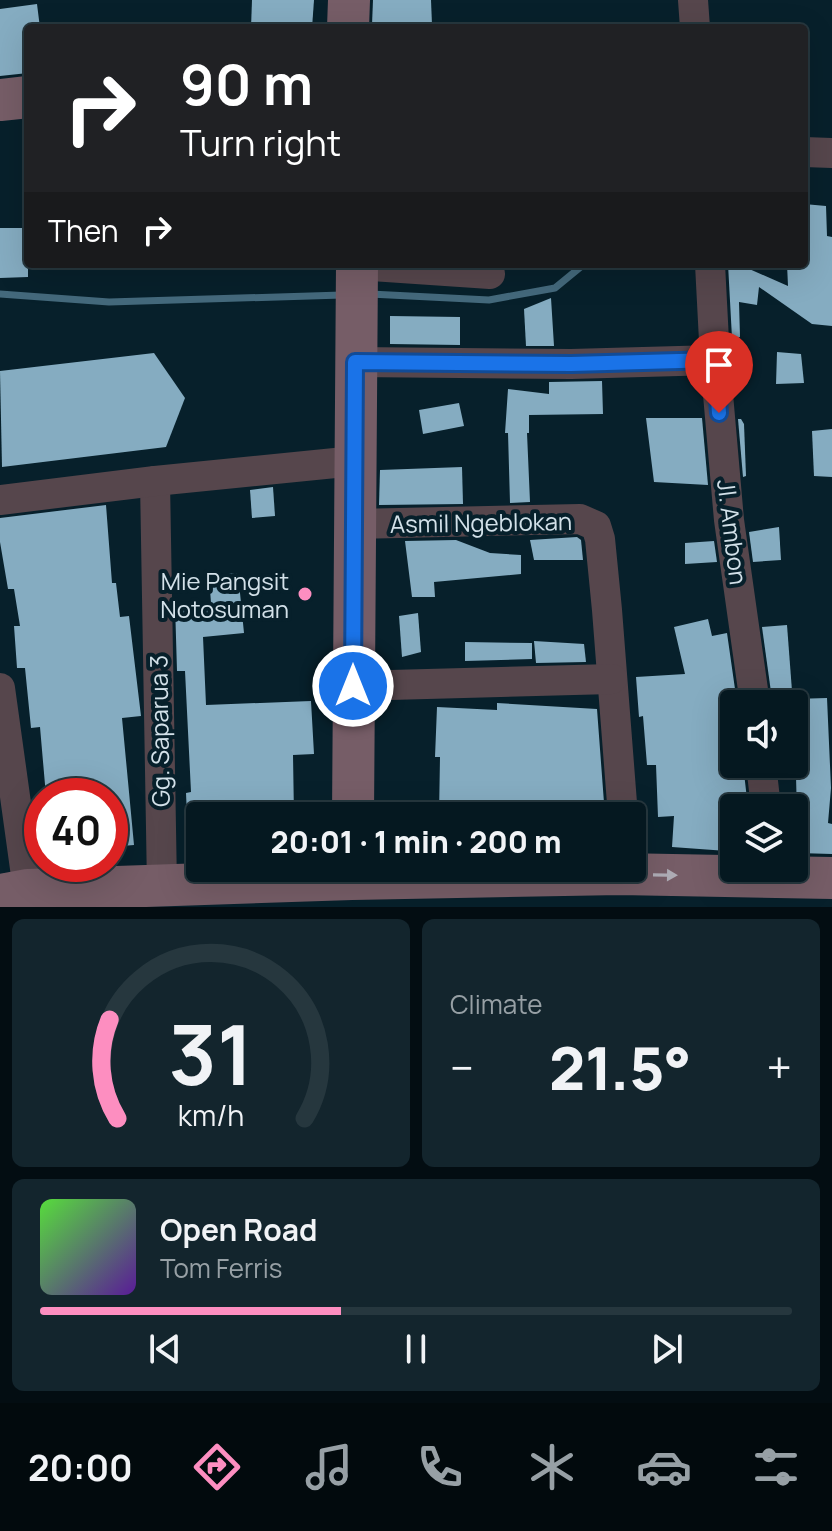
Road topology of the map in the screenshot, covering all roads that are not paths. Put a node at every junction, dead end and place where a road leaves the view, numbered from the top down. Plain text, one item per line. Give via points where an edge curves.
1 (349, 0) edge
2 (693, 0) edge
3 (348, 24) edge
4 (695, 24) edge
5 (24, 97) edge
6 (0, 100) edge
7 (808, 152) edge
8 (832, 153) edge
9 (710, 268) edge
10 (490, 274) dead end
11 (356, 301) edge
12 (715, 360) junction
13 (355, 461) junction
14 (155, 481) junction
15 (0, 500) edge
16 (354, 524) junction
17 (612, 679) junction
18 (353, 686) junction
19 (0, 688) edge
20 (753, 690) edge
21 (353, 802) edge
22 (622, 802) edge
23 (720, 873) edge
24 (646, 874) edge
25 (808, 876) edge
26 (832, 878) edge
27 (220, 882) edge
28 (162, 886) junction
29 (14, 892) edge

1 - 3 main road
2 - 4 street
5 - 6 main road
7 - 8 street
9 - 12 street, Jl. Ambon
10 - 11 street
11 - 12 street via 602,363
11 - 13 main road
12 - 20 street, Jl. Ambon via 729,520
13 - 14 street
13 - 16 main road
14 - 15 street
14 - 28 street, Gg. Saparua 3
16 - 17 street, Asmil Ngeblokan via 591,522 600,539
16 - 18 main road
17 - 18 street
17 - 22 street, Asmil Ngeblokan
18 - 21 main road
19 - 29 street
24 -> 23 main road
25 - 26 main road
27 - 28 main road
28 - 29 main road

